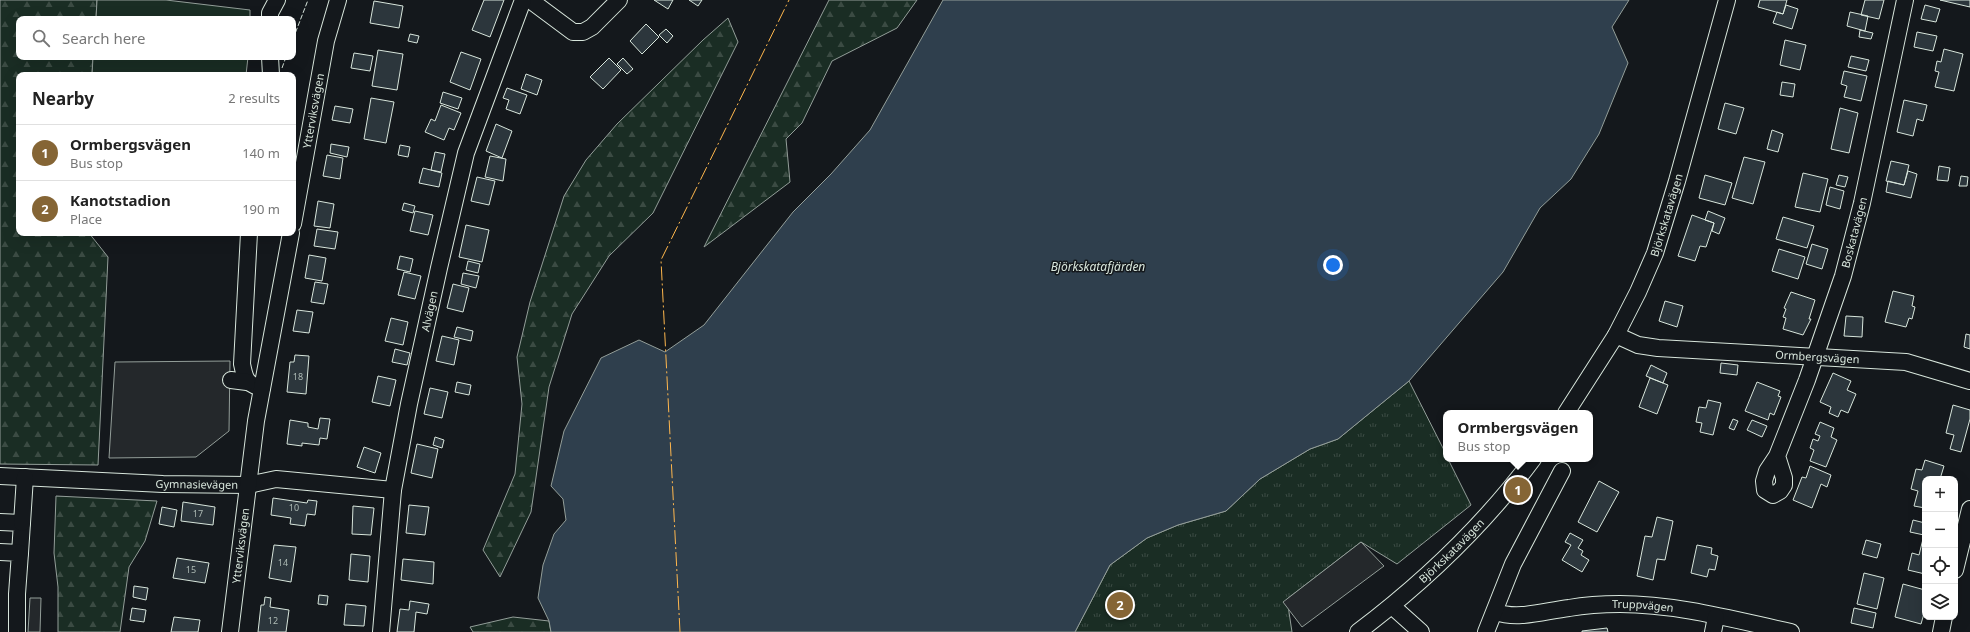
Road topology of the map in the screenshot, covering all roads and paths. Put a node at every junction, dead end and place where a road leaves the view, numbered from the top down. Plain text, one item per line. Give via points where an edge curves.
1 (277, 0) edge
2 (338, 0) edge
3 (524, 0) edge
4 (530, 0) edge
5 (619, 0) edge
6 (1727, 0) edge
7 (1905, 0) edge
8 (270, 16) edge
9 (296, 207) edge
10 (249, 236) edge
11 (290, 236) edge
12 (1616, 335) junction
13 (1814, 358) junction
14 (231, 380) dead end
15 (1970, 381) edge
16 (255, 385) junction
17 (1568, 410) edge
18 (1777, 456) dead end
19 (1530, 462) edge
20 (1562, 471) dead end
21 (0, 476) edge
22 (25, 477) junction
23 (248, 485) junction
24 (393, 490) junction
25 (1970, 509) edge
26 (0, 522) edge
27 (22, 523) junction
28 (0, 552) edge
29 (20, 553) junction
30 (1958, 558) edge
31 (1392, 606) junction
32 (1494, 612) junction
33 (1943, 620) edge
34 (1715, 624) edge
35 (17, 632) edge
36 (230, 632) edge
37 (381, 632) edge
38 (1358, 632) edge
39 (1421, 632) edge
40 (1486, 632) edge
41 (1791, 632) edge
42 (1941, 632) edge

1 - 8 street
2 - 9 street, Ytterviksvägen via 326,41
3 - 24 street, Alvägen via 466,153 409,404
4 - 5 street via 573,32 583,32 592,27
6 - 12 street, Björkskatavägen via 1655,253
7 - 13 street, Boskatavägen via 1858,217 1843,276
10 - 16 street, Ytterviksvägen via 242,364
11 - 16 street, Ytterviksvägen
12 - 13 street, Ormbergsvägen via 1638,345 1658,348
12 - 17 street, Björkskatavägen
13 - 15 street, Ormbergsvägen via 1906,362
13 - 18 street, Boskatavägen
14 - 16 street
16 - 23 street, Ytterviksvägen
19 - 31 street, Björkskatavägen via 1470,534
20 - 32 street via 1514,564
21 - 22 street, Gymnasievägen
22 - 23 street, Gymnasievägen via 163,484
22 - 27 street
23 - 24 street, Gymnasievägen via 276,479
23 - 36 street, Ytterviksvägen
24 - 37 street, Alvägen
25 - 30 street
26 - 27 street
27 - 29 street
28 - 29 street
29 - 35 street
31 - 38 street, Björkskatavägen
31 - 39 street
32 - 34 street, Truppvägen via 1517,616 1568,608 1622,604 1655,607
32 - 40 street
33 - 42 street
34 - 41 street, Truppvägen

